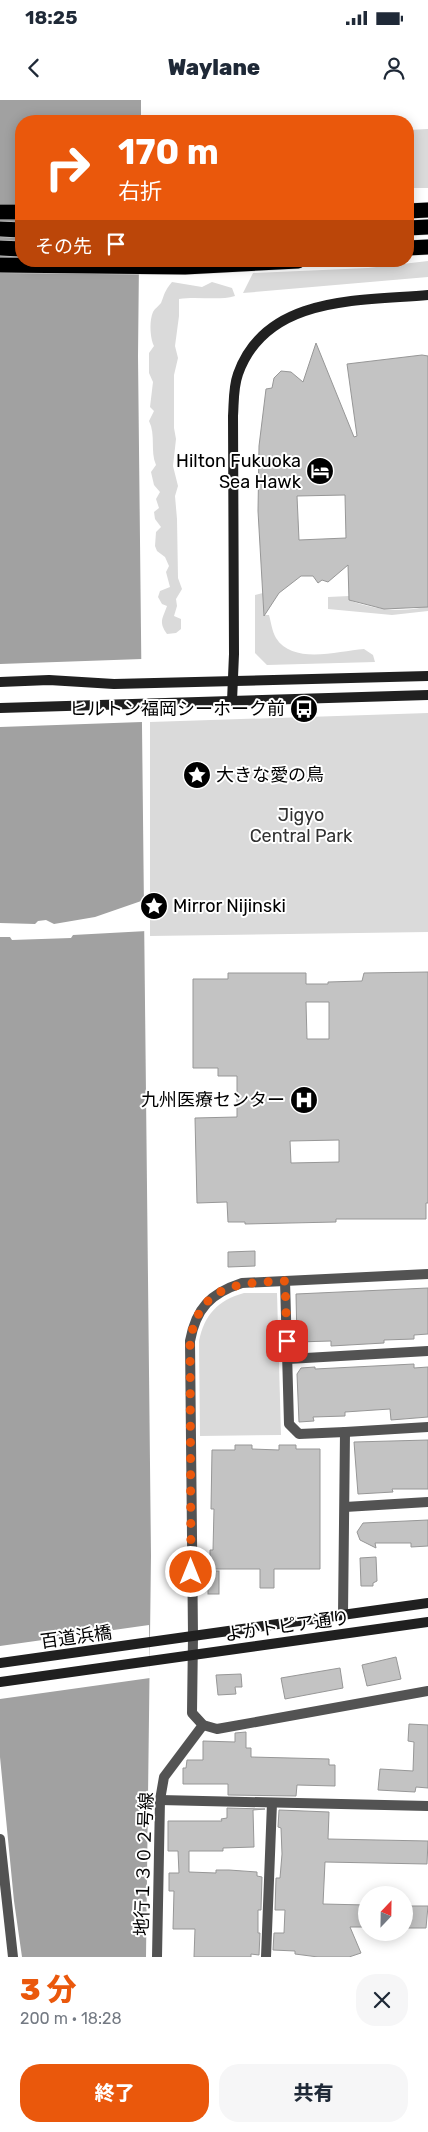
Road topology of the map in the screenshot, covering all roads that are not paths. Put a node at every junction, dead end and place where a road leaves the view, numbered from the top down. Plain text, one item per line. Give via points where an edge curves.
1 (428, 201) edge
2 (414, 202) edge
3 (428, 210) edge
4 (414, 211) edge
5 (0, 212) edge
6 (15, 212) edge
7 (428, 227) edge
8 (414, 228) edge
9 (0, 229) edge
10 (15, 230) edge
11 (428, 247) edge
12 (0, 248) edge
13 (414, 248) edge
14 (15, 249) edge
15 (414, 253) edge
16 (428, 253) edge
17 (0, 265) edge
18 (15, 265) edge
19 (428, 295) edge
20 (428, 676) edge
21 (0, 682) edge
22 (233, 682) junction
23 (428, 695) edge
24 (232, 701) junction
25 (0, 708) edge
26 (428, 1274) edge
27 (285, 1281) junction
28 (428, 1352) edge
29 (288, 1359) junction
30 (428, 1427) edge
31 (344, 1432) junction
32 (428, 1502) edge
33 (345, 1507) junction
34 (428, 1603) edge
35 (343, 1615) junction
36 (428, 1622) edge
37 (193, 1636) junction
38 (156, 1642) joint
39 (192, 1655) junction
40 (150, 1662) joint
41 (0, 1663) edge
42 (0, 1682) edge
43 (428, 1691) edge
44 (203, 1725) junction
45 (160, 1800) junction
46 (272, 1803) junction
47 (428, 1806) edge
48 (0, 1839) edge
49 (13, 1957) edge
50 (157, 1957) edge
51 (266, 1957) edge

1 - 2 highway
3 - 4 highway
5 - 6 highway
7 - 8 highway
9 - 10 highway
11 - 13 highway
12 - 14 highway
15 - 16 highway
17 - 18 highway
19 - 22 street via 308,309 275,326 259,340 238,374 233,416
20 - 22 street
21 - 22 street
22 - 24 street
23 - 24 street
24 - 25 street
26 - 27 street
27 - 29 street
27 - 37 street via 242,1283 219,1292 202,1308 192,1328
28 - 29 street
29 - 31 street via 289,1424 299,1434
30 - 31 street
31 - 33 street
32 - 33 street
33 - 35 street
34 - 35 street, よかトピア通り
35 - 37 street, よかトピア通り
36 - 39 street, よかトピア通り
37 - 38 street, よかトピア通り
37 - 39 street
38 - 41 street, 百道浜橋
39 - 40 street, よかトピア通り
39 - 44 street via 192,1713
40 - 42 street, 百道浜橋
43 - 44 street via 217,1729
44 - 45 street, 地行１３０２号線 via 164,1777
45 - 46 street
45 - 50 street, 地行１３０２号線
46 - 47 street
46 - 51 street
48 - 49 street

